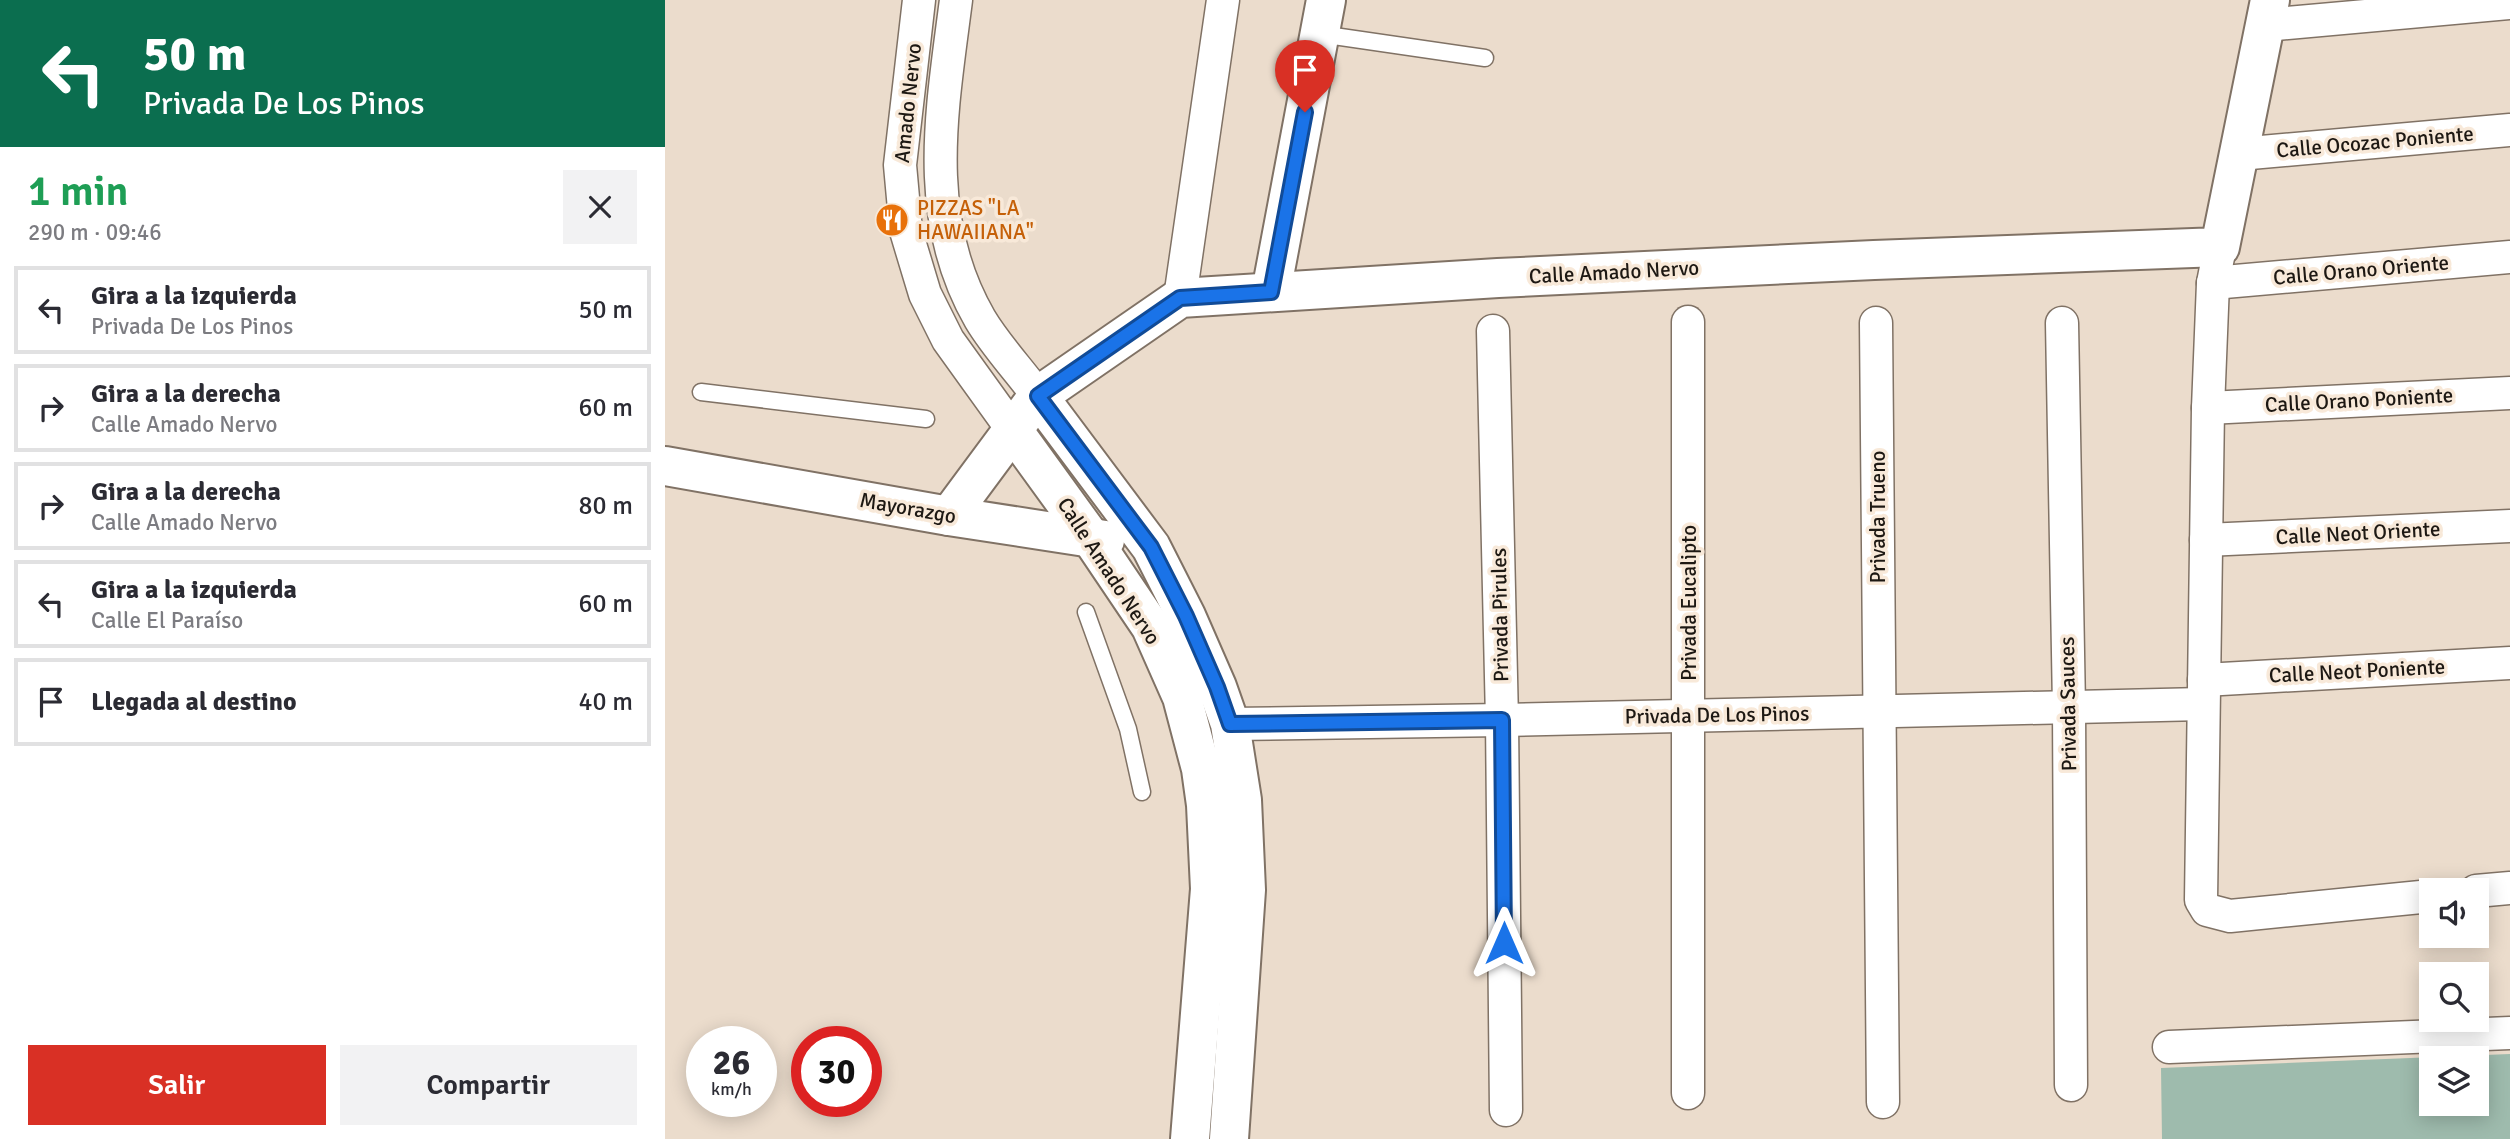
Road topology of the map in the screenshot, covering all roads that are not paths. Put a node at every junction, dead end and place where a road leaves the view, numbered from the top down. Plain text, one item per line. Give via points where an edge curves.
1 (919, 0) edge
2 (956, 0) edge
3 (1223, 0) edge
4 (2510, 3) edge
5 (2268, 12) edge
6 (1323, 17) edge
7 (1486, 58) dead end
8 (2510, 130) edge
9 (2239, 154) junction
10 (2510, 257) edge
11 (2216, 265) junction
12 (1271, 292) junction
13 (1180, 298) junction
14 (1688, 322) dead end
15 (1876, 323) dead end
16 (2062, 323) dead end
17 (1493, 331) dead end
18 (701, 392) dead end
19 (2510, 393) edge
20 (1038, 396) junction
21 (2208, 408) junction
22 (926, 419) dead end
23 (1012, 429) junction
24 (665, 466) edge
25 (949, 516) junction
26 (2510, 526) edge
27 (1091, 538) junction
28 (2206, 540) junction
29 (1151, 547) junction
30 (1086, 612) dead end
31 (2510, 663) edge
32 (2204, 692) junction
33 (2069, 707) junction
34 (1879, 712) junction
35 (1689, 716) junction
36 (1502, 720) junction
37 (1230, 724) junction
38 (1142, 792) dead end
39 (2510, 888) edge
40 (2489, 890) edge
41 (2419, 897) edge
42 (2510, 1033) edge
43 (1197, 1047) junction
44 (2169, 1047) dead end
45 (1237, 1050) junction
46 (2071, 1085) dead end
47 (1688, 1093) dead end
48 (1883, 1102) dead end
49 (1506, 1110) dead end
50 (1190, 1139) edge
51 (1229, 1139) edge

1 - 23 street, Amado Nervo via 900,165 907,231 925,294 949,340
2 - 20 street, Amado Nervo via 939,163 944,225 961,281 981,320
3 - 13 street
4 - 5 street
5 - 9 main road
6 - 7 lane
6 - 12 main road
8 - 9 street, Calle Ocozac Poniente
9 - 11 main road
10 - 11 street, Calle Orano Oriente
11 - 12 main road, Calle Amado Nervo via 1819,262
11 - 21 street
12 - 13 main road, Calle Amado Nervo
13 - 20 main road
14 - 35 street, Privada Eucalipto
15 - 34 street, Privada Trueno
16 - 33 street, Privada Sauces
17 - 36 street, Privada Pirules
18 - 22 lane
19 - 21 street, Calle Orano Poniente
20 - 23 main road
20 - 29 main road, Calle Amado Nervo
21 - 28 street
23 - 25 main road
23 - 27 main road, Calle Amado Nervo
24 - 25 main road, Mayorazgo
25 - 27 main road, Mayorazgo
26 - 28 street, Calle Neot Oriente
27 - 29 main road, Mayorazgo
27 - 43 main road, Calle Amado Nervo via 1151,626 1182,697 1201,769 1210,889
28 - 32 street
29 - 37 main road, Calle Amado Nervo via 1186,616
30 - 38 lane via 1128,729
31 - 32 street, Calle Neot Poniente
32 - 33 street, Privada De Los Pinos
32 - 41 street via 2201,900 2207,910 2230,916
33 - 34 street, Privada De Los Pinos
33 - 46 street, Privada Sauces
34 - 35 street, Privada De Los Pinos
34 - 48 street
35 - 36 street, Privada De Los Pinos
35 - 47 street, Privada Eucalipto
36 - 37 street, Privada De Los Pinos
36 - 49 street, Privada Pirules
37 - 45 main road, Calle Amado Nervo via 1243,800 1246,890
39 - 40 street
42 - 44 street
43 - 45 street
43 - 50 main road, Calle Amado Nervo
45 - 51 main road, Calle Amado Nervo

